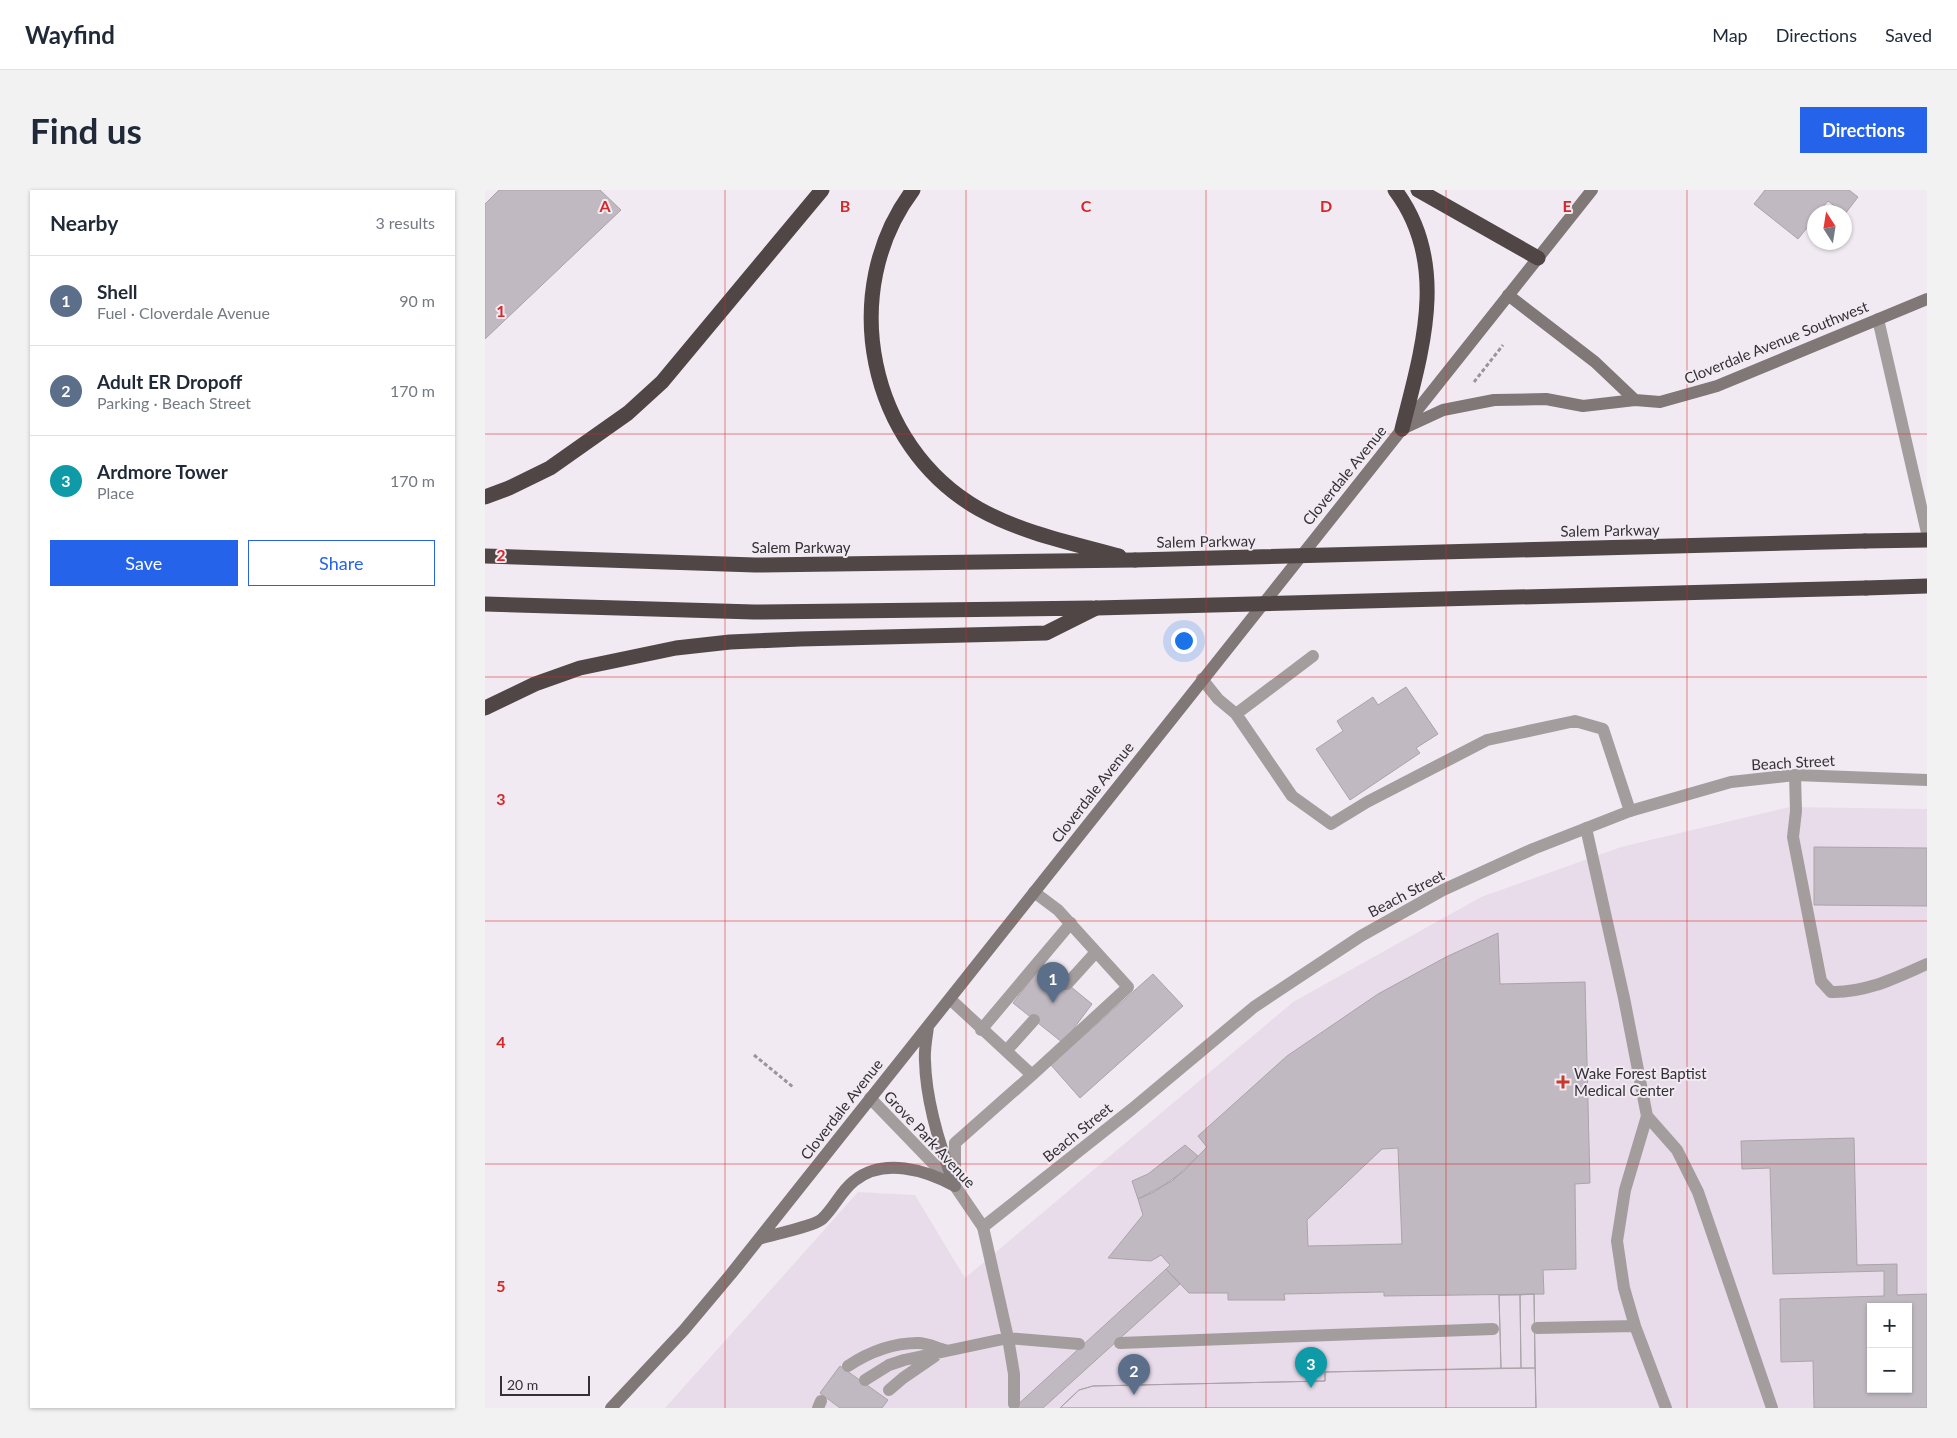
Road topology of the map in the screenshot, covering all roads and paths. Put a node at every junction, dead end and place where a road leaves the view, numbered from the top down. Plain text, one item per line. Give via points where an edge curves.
1 (822, 190) edge
2 (913, 190) edge
3 (1395, 190) edge
4 (1418, 190) edge
5 (1593, 190) edge
6 (1537, 258) junction
7 (1508, 295) junction
8 (1927, 299) edge
9 (1878, 319) junction
10 (1503, 345) dead end
11 (1469, 388) dead end
12 (1635, 400) junction
13 (1402, 429) junction
14 (485, 497) edge
15 (1927, 534) edge
16 (1927, 540) edge
17 (485, 556) edge
18 (1135, 560) junction
19 (1927, 586) edge
20 (485, 604) edge
21 (1096, 608) junction
22 (1313, 656) dead end
23 (1202, 678) junction
24 (485, 708) edge
25 (1236, 714) junction
26 (1795, 776) junction
27 (1927, 780) edge
28 (1630, 811) junction
29 (1586, 828) junction
30 (1034, 892) junction
31 (1071, 923) junction
32 (1096, 952) junction
33 (1927, 964) edge
34 (1067, 984) dead end
35 (950, 999) junction
36 (1035, 1020) dead end
37 (928, 1026) junction
38 (981, 1030) junction
39 (1006, 1051) junction
40 (754, 1055) dead end
41 (1033, 1075) junction
42 (793, 1087) dead end
43 (870, 1098) junction
44 (1647, 1116) junction
45 (955, 1186) junction
46 (983, 1227) junction
47 (759, 1239) junction
48 (1635, 1326) junction
49 (1537, 1328) dead end
50 (1493, 1329) dead end
51 (1008, 1338) junction
52 (1120, 1343) dead end
53 (1079, 1344) dead end
54 (945, 1350) junction
55 (848, 1366) dead end
56 (865, 1380) dead end
57 (889, 1390) dead end
58 (1014, 1404) dead end
59 (611, 1408) edge
60 (1666, 1408) edge
61 (1772, 1408) edge

1 - 14 highway via 662,382 628,414 550,468
2 - 18 highway via 888,230 871,294 873,358 894,419 934,473 979,508 1031,531
3 - 13 highway via 1413,223 1423,253 1427,283 1424,341
4 - 6 highway
5 - 6 main road, Cloverdale Avenue
6 - 7 main road, Cloverdale Avenue
7 - 12 main road via 1595,362
7 - 13 main road, Cloverdale Avenue
8 - 9 main road, Cloverdale Avenue Southwest
9 - 12 main road, Cloverdale Avenue Southwest via 1695,394 1660,402
9 - 15 street
10 - 11 path
12 - 13 main road, Cloverdale Avenue Southwest via 1583,406 1546,399 1494,400 1443,410
13 - 23 main road, Cloverdale Avenue
16 - 18 highway, Salem Parkway, bridge
17 - 18 highway, Salem Parkway via 755,565
19 - 21 highway, bridge
20 - 21 highway via 754,612
21 - 24 highway via 1046,633 730,642 675,648 580,668 535,684
22 - 25 street
23 - 25 street via 1218,699
23 - 30 main road, Cloverdale Avenue
25 - 28 street via 1292,796 1331,824 1487,740 1575,721 1603,729
26 - 27 street, Beach Street
26 - 28 street, Beach Street via 1731,782
26 - 33 street via 1793,837 1821,981 1831,992 1851,993 1877,986
28 - 29 street, Beach Street
29 - 44 street
29 - 46 street, Beach Street via 1443,890 1361,936 1255,1007
30 - 31 street
30 - 35 main road, Cloverdale Avenue
31 - 32 street
31 - 38 street
32 - 34 street
32 - 41 street via 1128,986
35 - 37 main road, Cloverdale Avenue
35 - 38 street
36 - 39 street
37 - 43 main road, Cloverdale Avenue
37 - 45 main road via 925,1060 930,1097 943,1154
38 - 39 street
39 - 41 street
40 - 42 path
41 - 45 street via 955,1143
43 - 45 street, Grove Park Avenue
43 - 47 main road, Cloverdale Avenue
44 - 48 street via 1625,1190 1617,1241 1624,1288
44 - 61 street via 1677,1150 1698,1192
45 - 46 street, Grove Park Avenue
45 - 47 main road via 933,1174 896,1168 870,1171 853,1181 821,1221
46 - 51 street
47 - 59 main road, Cloverdale Avenue via 684,1330
48 - 49 street
48 - 60 street
50 - 52 street
51 - 53 street
51 - 54 street
51 - 58 street via 1014,1374
54 - 55 street via 920,1342 888,1347 864,1355
54 - 56 street via 889,1365
54 - 57 street

